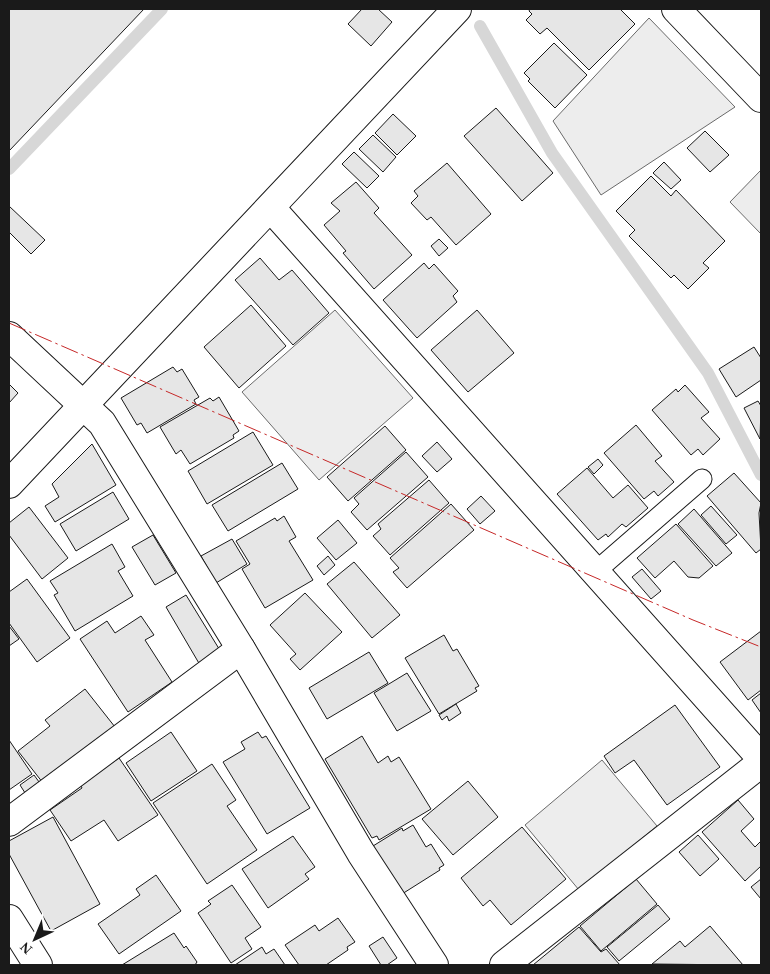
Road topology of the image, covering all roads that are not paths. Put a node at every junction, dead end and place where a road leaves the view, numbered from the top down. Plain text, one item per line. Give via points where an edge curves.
1 (457, 9) edge
2 (676, 9) edge
3 (761, 98) edge
4 (271, 208) junction
5 (9, 336) edge
6 (84, 406) junction
7 (702, 479) dead end
8 (9, 484) edge
9 (596, 572) junction
10 (240, 649) junction
11 (761, 758) edge
12 (761, 763) edge
13 (9, 822) edge
14 (9, 919) edge
15 (38, 965) edge
16 (434, 965) edge
17 (504, 965) edge

1 - 4 street
2 - 3 street
4 - 6 street
4 - 9 street
5 - 6 street
6 - 8 street
6 - 10 street via 102,423
7 - 9 lane
9 - 11 street
10 - 13 street
10 - 16 street via 361,853
12 - 17 street
14 - 15 street

